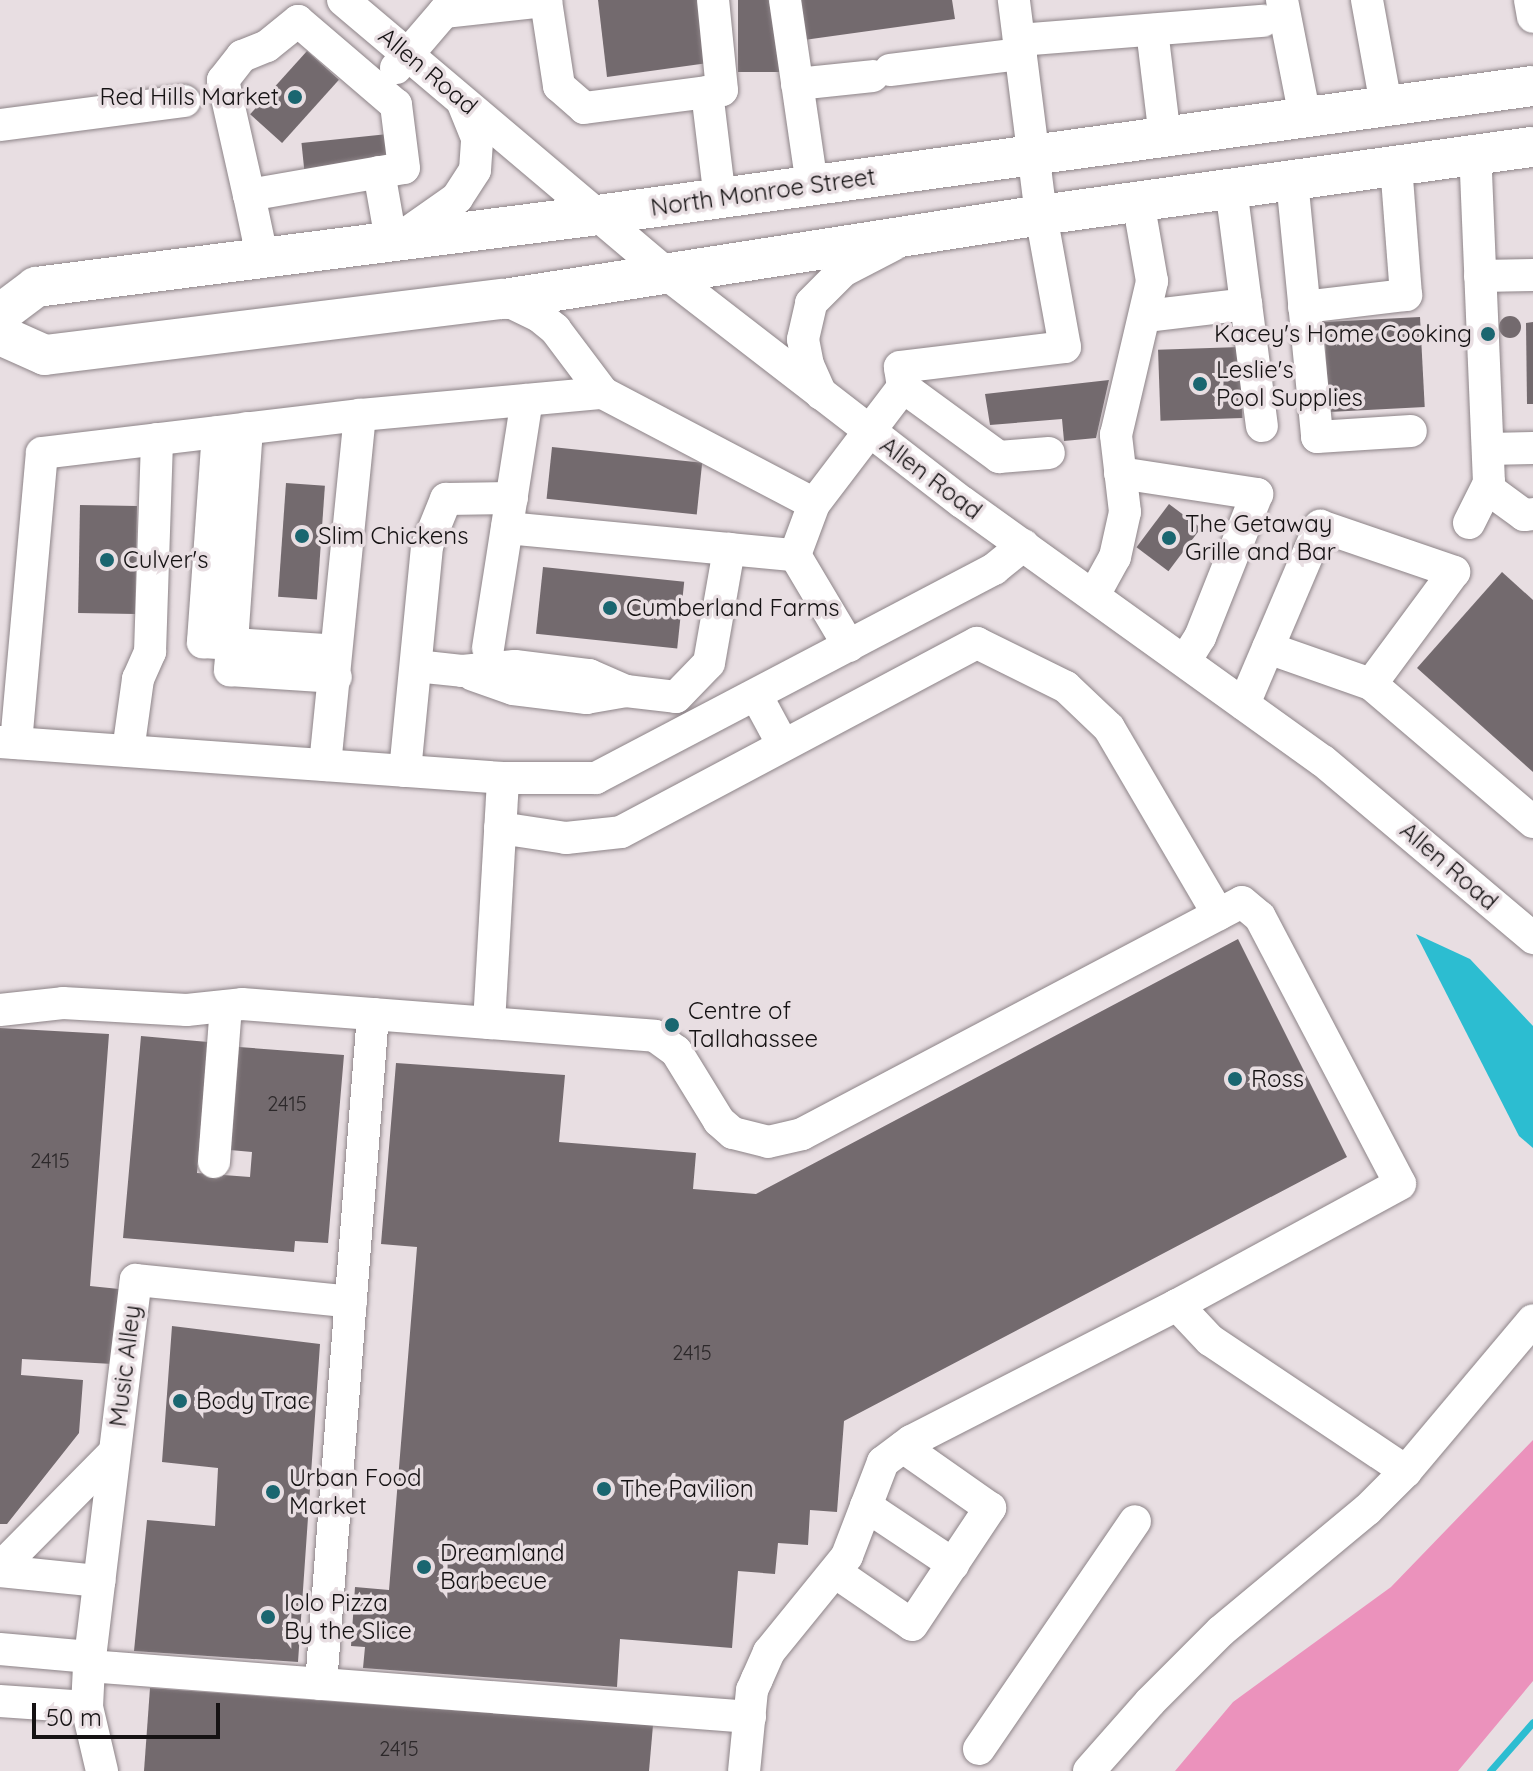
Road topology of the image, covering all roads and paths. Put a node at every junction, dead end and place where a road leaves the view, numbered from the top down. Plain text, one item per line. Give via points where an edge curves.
1 (343, 0) edge
2 (713, 0) edge
3 (785, 0) edge
4 (1014, 0) edge
5 (1367, 0) edge
6 (1530, 0) edge
7 (1283, 6) edge
8 (1533, 17) edge
9 (1152, 30) junction
10 (1020, 47) junction
11 (408, 54) junction
12 (797, 84) junction
13 (1533, 86) edge
14 (377, 89) junction
15 (707, 92) junction
16 (459, 97) junction
17 (184, 101) dead end
18 (1386, 105) junction
19 (1305, 117) junction
20 (0, 125) edge
21 (1165, 137) junction
22 (1533, 147) edge
23 (1475, 155) junction
24 (1035, 156) junction
25 (1396, 166) junction
26 (379, 172) junction
27 (1292, 180) junction
28 (812, 186) junction
29 (1231, 188) junction
30 (249, 195) junction
31 (720, 199) junction
32 (1138, 201) junction
33 (598, 215) junction
34 (1041, 215) junction
35 (909, 238) junction
36 (394, 240) junction
37 (262, 256) junction
38 (668, 275) junction
39 (1533, 275) edge
40 (1480, 276) junction
41 (504, 299) junction
42 (1246, 304) junction
43 (1304, 307) junction
44 (0, 314) edge
45 (1146, 316) junction
46 (0, 335) edge
47 (903, 387) junction
48 (603, 393) junction
49 (822, 397) junction
50 (527, 400) junction
51 (360, 415) junction
52 (1262, 426) dead end
53 (233, 430) junction
54 (1411, 431) dead end
55 (870, 432) junction
56 (157, 439) junction
57 (1533, 448) edge
58 (1488, 449) junction
59 (1049, 453) dead end
60 (1120, 473) junction
61 (1487, 488) junction
62 (814, 504) junction
63 (509, 513) junction
64 (1533, 514) edge
65 (1469, 523) dead end
66 (1024, 545) junction
67 (729, 549) junction
68 (795, 555) junction
69 (1094, 595) junction
70 (849, 646) junction
71 (488, 648) dead end
72 (1268, 648) junction
73 (1185, 661) junction
74 (332, 664) junction
75 (416, 666) junction
76 (1371, 684) junction
77 (756, 695) junction
78 (1244, 704) junction
79 (8, 742) edge
80 (783, 745) junction
81 (128, 751) junction
82 (325, 765) junction
83 (405, 771) junction
84 (503, 778) junction
85 (1533, 822) edge
86 (500, 828) junction
87 (1218, 914) junction
88 (1533, 937) edge
89 (226, 1006) junction
90 (0, 1010) edge
91 (373, 1014) junction
92 (489, 1023) junction
93 (214, 1162) dead end
94 (351, 1302) junction
95 (1177, 1305) junction
96 (1533, 1320) edge
97 (903, 1447) junction
98 (114, 1453) junction
99 (1406, 1471) junction
100 (866, 1506) junction
101 (1135, 1521) dead end
102 (953, 1564) junction
103 (0, 1570) edge
104 (835, 1572) junction
105 (99, 1581) junction
106 (0, 1649) edge
107 (89, 1662) junction
108 (321, 1684) junction
109 (0, 1701) edge
110 (87, 1707) junction
111 (750, 1717) junction
112 (979, 1749) dead end
113 (102, 1771) edge
114 (744, 1771) edge
115 (1089, 1771) edge

1 - 11 street, Allen Road
2 - 15 street via 722,90
3 - 12 street
4 - 10 street
5 - 18 street
6 - 8 street
7 - 9 street
7 - 19 street
9 - 10 street
9 - 21 street
10 - 12 street
10 - 24 street
11 - 14 street
11 - 15 street via 444,12 546,1 559,86 584,108
11 - 16 street, Allen Road
12 - 28 street
13 - 18 main road, North Monroe Street
14 - 26 street via 396,105 404,168
14 - 30 street via 298,21 267,46 242,56 223,80
15 - 31 street
16 - 33 street, Allen Road
16 - 36 street via 477,138 475,170 449,205
17 - 20 street
18 - 19 main road, North Monroe Street
18 - 25 main road
19 - 21 main road, North Monroe Street
21 - 24 main road, North Monroe Street
22 - 23 main road
23 - 25 main road
23 - 40 street
24 - 28 main road, North Monroe Street
24 - 34 street
25 - 27 main road
25 - 43 street via 1406,295
26 - 30 street
26 - 36 street
27 - 29 main road
27 - 43 street
28 - 31 main road, North Monroe Street
29 - 32 main road
29 - 42 street
30 - 37 street
31 - 33 main road, North Monroe Street
32 - 34 main road
32 - 45 street via 1152,281
33 - 36 main road, North Monroe Street
33 - 38 street, Allen Road
34 - 35 main road
34 - 47 street via 1065,347 900,367
35 - 38 main road
35 - 49 street via 843,271 811,303 803,339
36 - 37 main road, North Monroe Street
37 - 44 main road, North Monroe Street via 36,287
38 - 41 main road
38 - 49 street, Allen Road
39 - 40 street
40 - 58 street
41 - 46 main road via 45,355
41 - 48 street via 555,329
42 - 45 street
42 - 52 street
43 - 54 street via 1317,437
45 - 60 street via 1116,435
47 - 55 street
47 - 59 street via 999,457
48 - 50 street
48 - 62 street
49 - 55 street, Allen Road
50 - 51 street
50 - 63 street
51 - 53 street
51 - 74 street
53 - 56 street
53 - 74 street via 230,670
55 - 62 street
55 - 66 street, Allen Road
56 - 79 street via 42,453
56 - 81 street via 150,652 138,679
57 - 58 street
58 - 61 street
60 - 69 street via 1125,512 1115,557
60 - 73 street via 1257,494 1200,637
61 - 64 street via 1524,515
61 - 65 street
62 - 68 street
63 - 67 street
63 - 71 street
63 - 75 street via 446,499 427,546
66 - 69 street, Allen Road
66 - 70 street via 994,569
67 - 68 street
67 - 75 street via 709,663 676,697 626,691 589,675 515,666 462,671
68 - 70 street
69 - 73 street, Allen Road
70 - 77 street
72 - 76 street
72 - 76 street via 1320,526 1454,572
72 - 78 street
73 - 78 street, Allen Road
74 - 82 street
75 - 83 street
76 - 85 street
77 - 80 street
77 - 84 street via 596,778
78 - 88 street, Allen Road via 1360,790
79 - 81 street
80 - 86 street via 621,832 566,838
80 - 87 street via 977,643 1066,687 1109,728
81 - 82 street
82 - 83 street
83 - 84 street
84 - 86 street
86 - 92 street
87 - 92 street via 783,1140 733,1133 719,1121 676,1051 655,1036
87 - 95 street via 1242,902 1260,917 1400,1184
89 - 90 street via 184,1010 63,1003
89 - 91 street
89 - 93 street
91 - 92 street
91 - 94 street
94 - 98 street, Music Alley via 136,1280
94 - 108 street
95 - 97 street
95 - 99 street via 1210,1340
96 - 99 street
97 - 100 street via 883,1462
97 - 102 street via 990,1508
98 - 103 street
98 - 105 street, Music Alley
99 - 115 street via 1221,1631
100 - 102 street
100 - 104 street via 847,1556
101 - 112 street
102 - 104 street via 912,1625
103 - 105 street
104 - 111 street via 769,1652 752,1690
105 - 107 street, Music Alley
106 - 107 street
107 - 108 street
107 - 110 street, Music Alley
108 - 111 street
109 - 110 street
110 - 113 street, Music Alley
111 - 114 street

